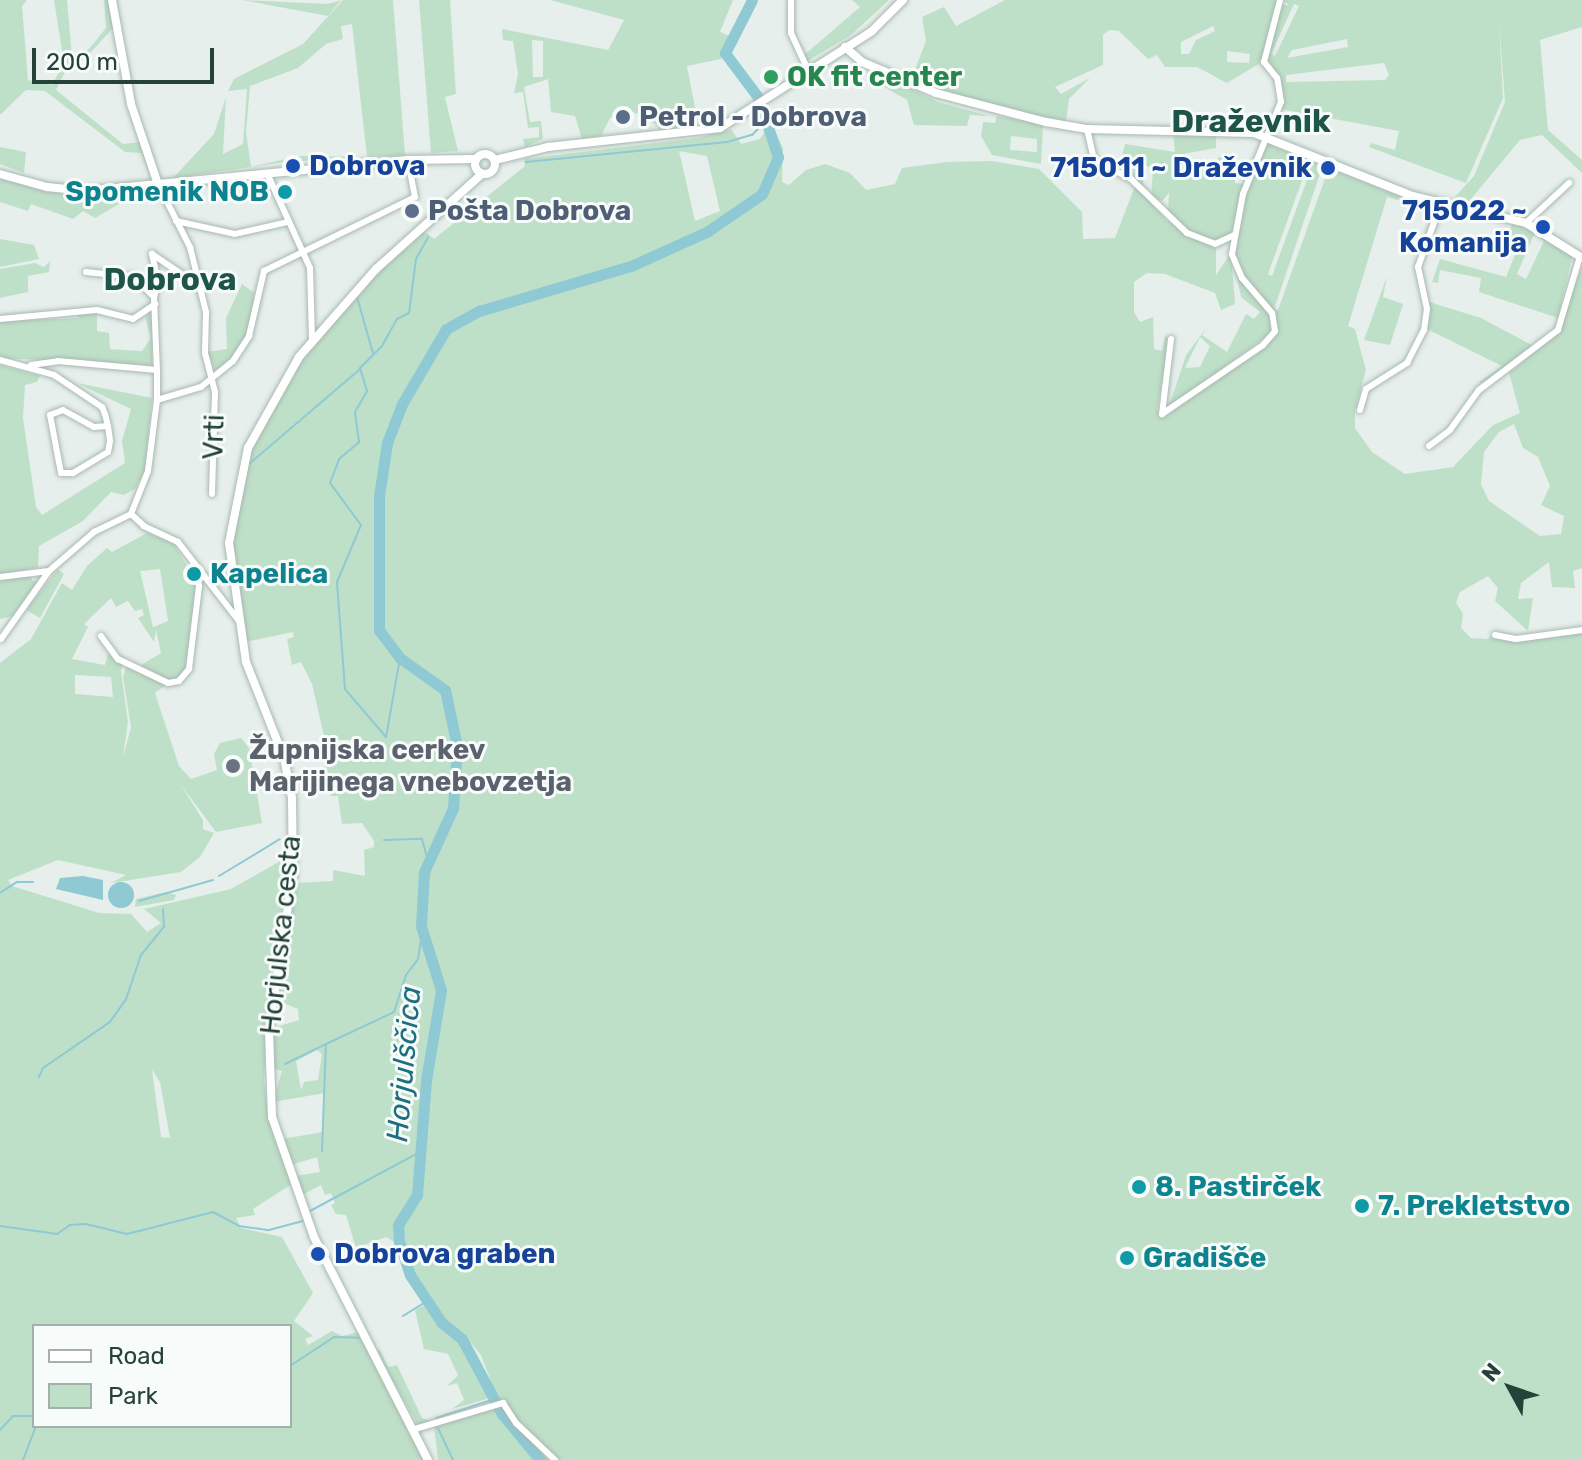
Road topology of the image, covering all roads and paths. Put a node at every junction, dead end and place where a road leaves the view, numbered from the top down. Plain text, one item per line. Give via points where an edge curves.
1 (112, 0) edge
2 (791, 0) edge
3 (903, 0) edge
4 (1280, 0) edge
5 (845, 47) junction
6 (808, 70) junction
7 (1087, 129) junction
8 (1262, 136) junction
9 (475, 159) junction
10 (408, 160) junction
11 (495, 160) junction
12 (267, 173) junction
13 (0, 174) edge
14 (482, 174) junction
15 (1569, 183) dead end
16 (158, 184) junction
17 (1441, 203) junction
18 (176, 221) junction
19 (288, 222) junction
20 (1526, 223) junction
21 (1235, 233) junction
22 (303, 249) junction
23 (1581, 257) edge
24 (86, 272) dead end
25 (195, 277) junction
26 (154, 300) junction
27 (0, 319) edge
28 (1171, 339) dead end
29 (312, 340) junction
30 (0, 360) edge
31 (31, 365) junction
32 (157, 370) junction
33 (212, 380) junction
34 (157, 400) junction
35 (1360, 410) dead end
36 (108, 426) junction
37 (1429, 446) dead end
38 (212, 494) dead end
39 (131, 514) junction
40 (194, 567) junction
41 (49, 571) junction
42 (0, 577) edge
43 (239, 621) junction
44 (1582, 630) edge
45 (1495, 635) dead end
46 (101, 636) dead end
47 (1, 639) edge
48 (415, 1429) junction
49 (428, 1460) edge
50 (555, 1460) edge

1 - 16 street via 131,104
2 - 6 street via 791,33
3 - 5 street via 882,23
4 - 8 street via 1264,62 1277,78 1281,102
5 - 6 street
5 - 7 street via 862,62 953,99
6 - 11 street via 754,109 703,132 548,147
7 - 8 street via 1229,128
7 - 21 street via 1094,160 1131,179 1187,233 1215,244
8 - 17 street
8 - 21 street
9 - 10 street
9 - 11 street via 484,153
9 - 14 street
10 - 12 street
10 - 22 street via 415,197
11 - 14 street, Horjulska cesta via 492,171
12 - 16 street
12 - 19 street
13 - 16 street via 69,190
14 - 29 street, Horjulska cesta via 376,269
15 - 20 street
16 - 18 street
17 - 20 street
17 - 35 street via 1418,267 1427,309 1424,330 1407,363 1366,389
18 - 19 street via 235,234
18 - 25 street via 190,247
19 - 22 street
20 - 23 street
21 - 28 street via 1235,266 1272,313 1275,331 1263,345 1162,414
22 - 29 street via 312,282
22 - 33 street via 264,271 249,336
23 - 37 street via 1558,330 1479,390 1450,430
24 - 26 street via 134,277
25 - 26 street via 183,275 155,252
25 - 33 street via 206,312 205,353
26 - 27 street via 133,319 97,310
26 - 32 street
29 - 43 street, Horjulska cesta via 266,411 241,469 229,543
30 - 31 street
31 - 32 street via 58,361
31 - 36 street via 94,400
32 - 34 street
33 - 34 street
33 - 38 street, Vrti
34 - 39 street via 148,471
36 - 36 street via 94,427 54,410 49,421 61,473 73,473 108,452
39 - 40 street via 178,542
39 - 41 street via 94,532
40 - 43 street via 221,592
40 - 46 street via 199,586 189,669 179,681 168,683 118,659
41 - 42 street
41 - 47 street
43 - 48 street, Horjulska cesta via 249,672 284,758 292,798 293,874 269,1029 272,1117 314,1237
44 - 45 street via 1516,639
48 - 49 street, Horjulska cesta
48 - 50 street via 503,1403

